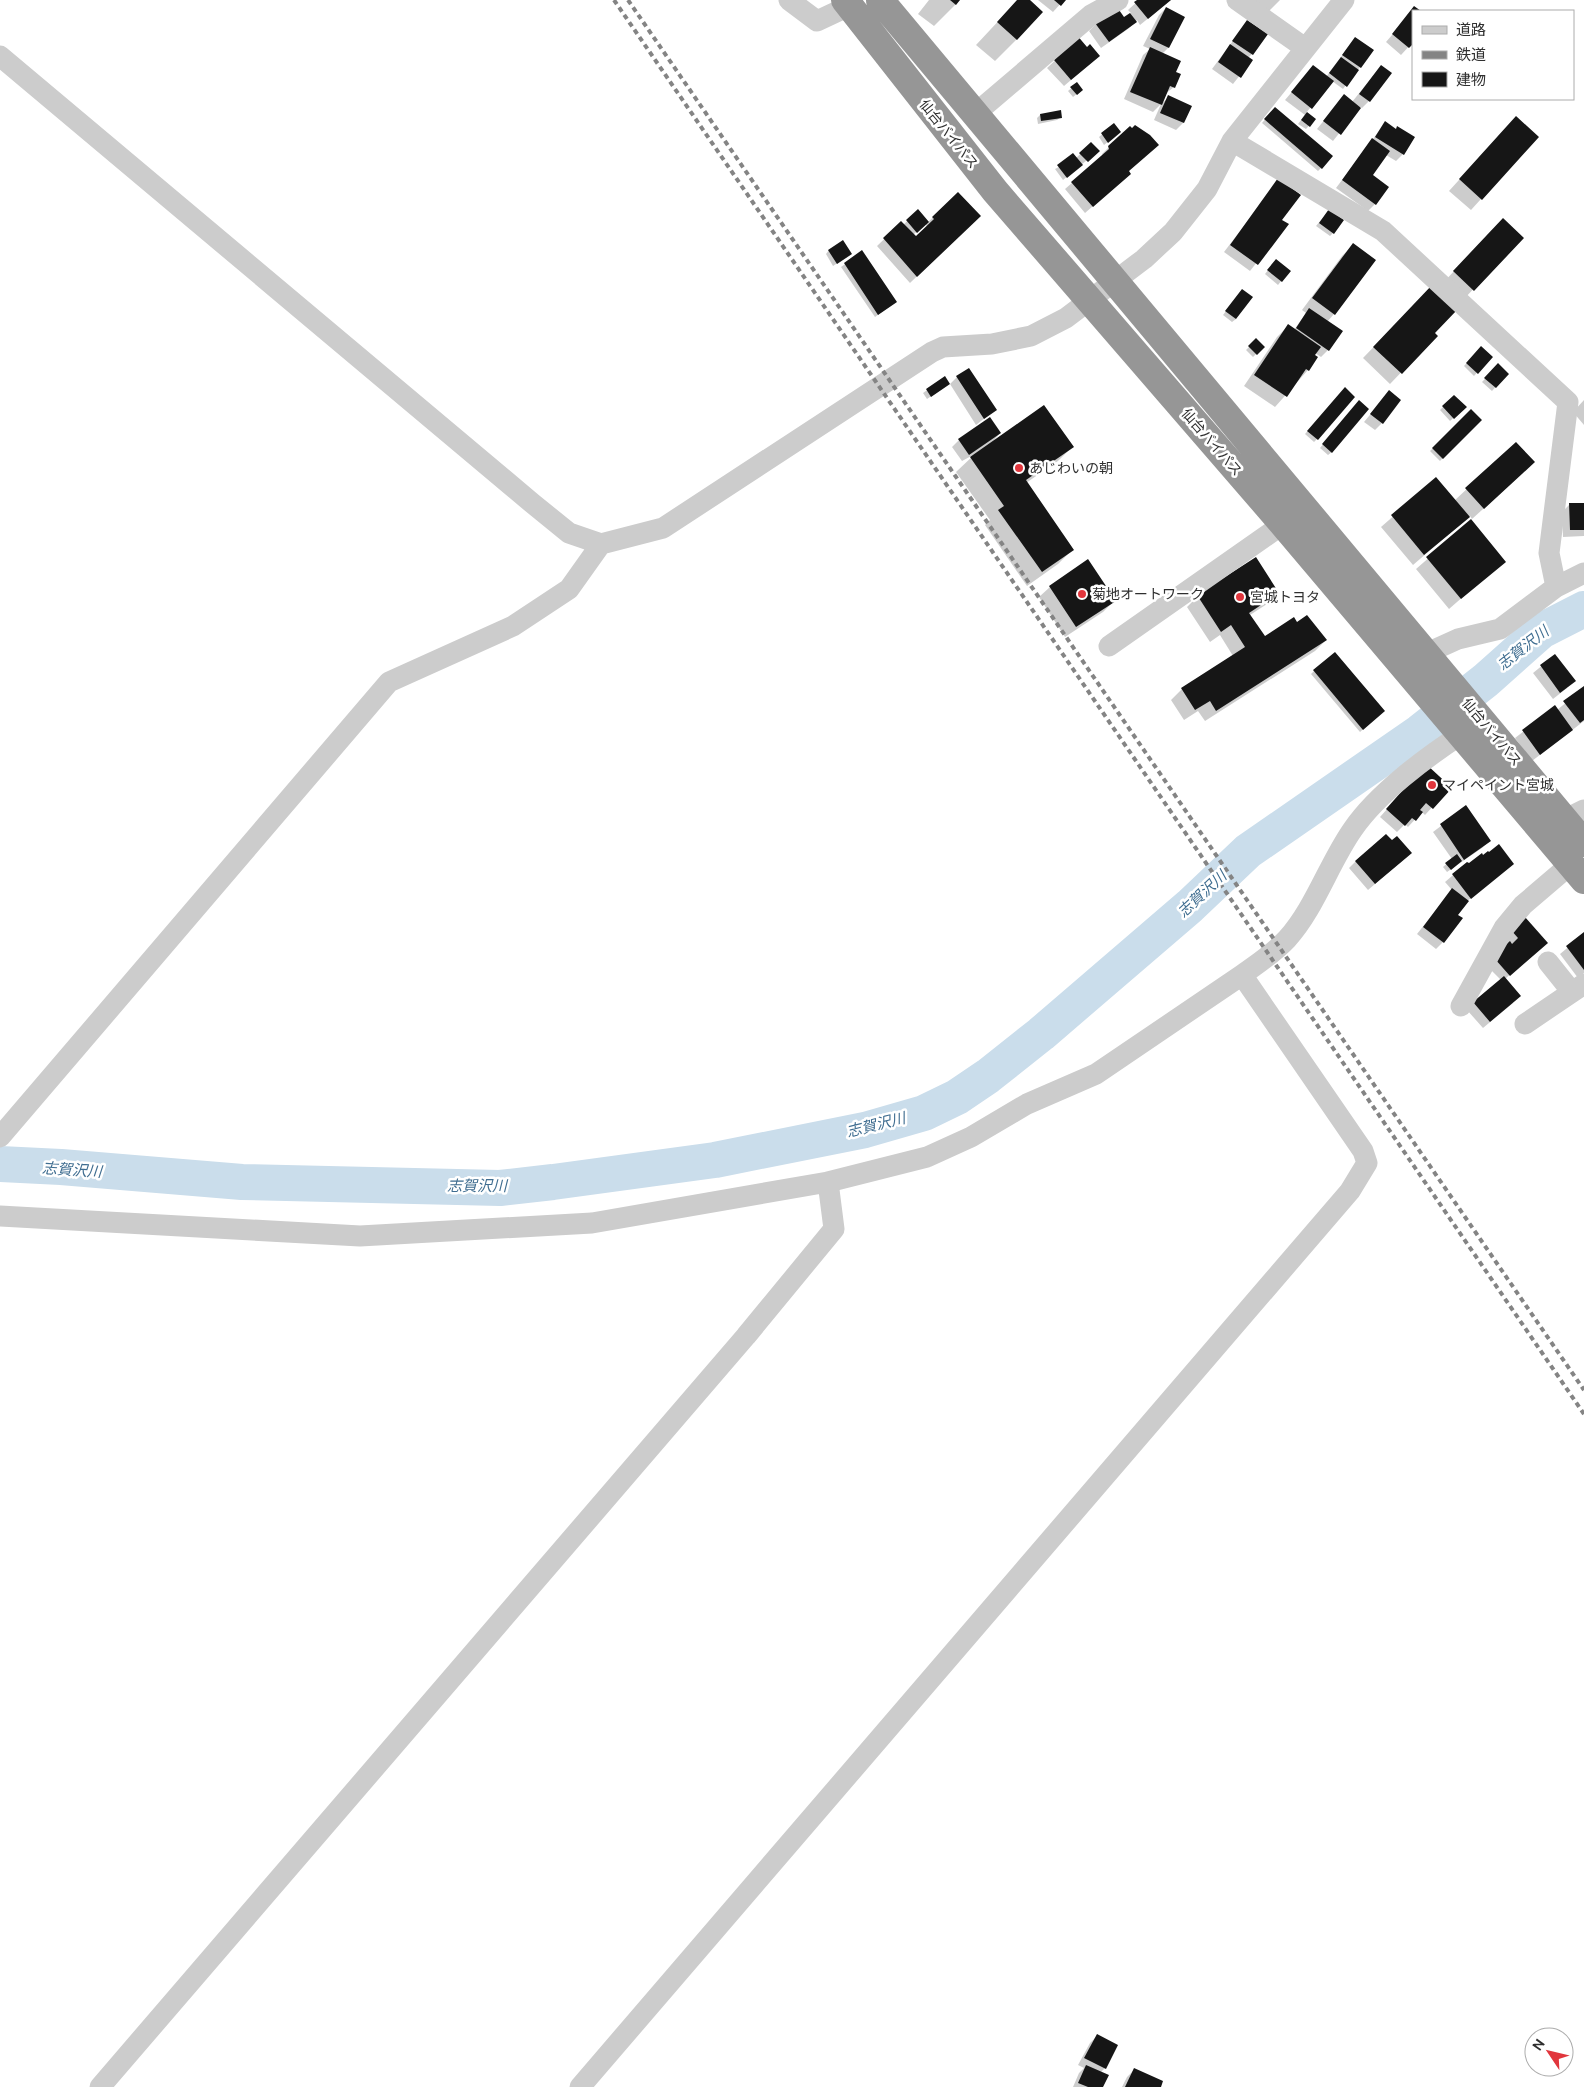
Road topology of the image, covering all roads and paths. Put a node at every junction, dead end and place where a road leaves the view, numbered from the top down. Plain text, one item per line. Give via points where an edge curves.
1 (789, 0) edge
2 (880, 0) edge
3 (1118, 0) edge
4 (1237, 0) edge
5 (1344, 0) edge
6 (847, 3) edge
7 (1306, 48) junction
8 (0, 56) edge
9 (976, 113) junction
10 (1232, 141) junction
11 (1116, 280) junction
12 (1089, 300) junction
13 (1283, 524) junction
14 (601, 544) junction
15 (1584, 573) edge
16 (1556, 587) junction
17 (1108, 646) dead end
18 (1427, 653) junction
19 (1439, 688) junction
20 (1466, 726) junction
21 (1574, 815) edge
22 (1580, 862) edge
23 (1548, 962) dead end
24 (1242, 975) junction
25 (1578, 988) edge
26 (1461, 1006) dead end
27 (1525, 1024) dead end
28 (13, 1112) edge
29 (0, 1137) edge
30 (828, 1182) junction
31 (0, 1216) edge
32 (100, 2087) edge
33 (580, 2087) edge

1 - 6 street via 817,21
2 - 9 highway, 仙台バイパス
3 - 9 street via 1091,15
4 - 7 street
5 - 7 street
6 - 12 highway, 仙台バイパス via 983,176
7 - 10 street
8 - 14 street via 540,509 570,533
9 - 11 highway, 仙台バイパス
10 - 11 street via 1207,190 1173,232
10 - 16 street via 1384,231 1568,402 1549,552
11 - 12 street
11 - 18 highway, 仙台バイパス
12 - 13 highway, 仙台バイパス
12 - 14 street via 1066,318 1030,336 992,344 943,347 932,352 663,528
13 - 17 street
13 - 19 highway, 仙台バイパス
14 - 28 street via 569,589 514,626 389,682
15 - 16 street
16 - 18 street via 1500,629 1458,638
18 - 19 highway, 仙台バイパス
19 - 20 highway, 仙台バイパス
20 - 21 highway, 仙台バイパス
20 - 22 highway, 仙台バイパス
20 - 24 street via 1370,810 1354,828 1287,939
21 - 22 highway, 仙台バイパス
22 - 26 street via 1495,927
23 - 25 street
24 - 30 street via 1096,1074 1028,1104 971,1137 926,1157
24 - 33 street via 1363,1151 1367,1163 1350,1191
25 - 27 street
28 - 29 street
30 - 31 street via 592,1223 360,1236
30 - 32 street via 834,1229 746,1336

